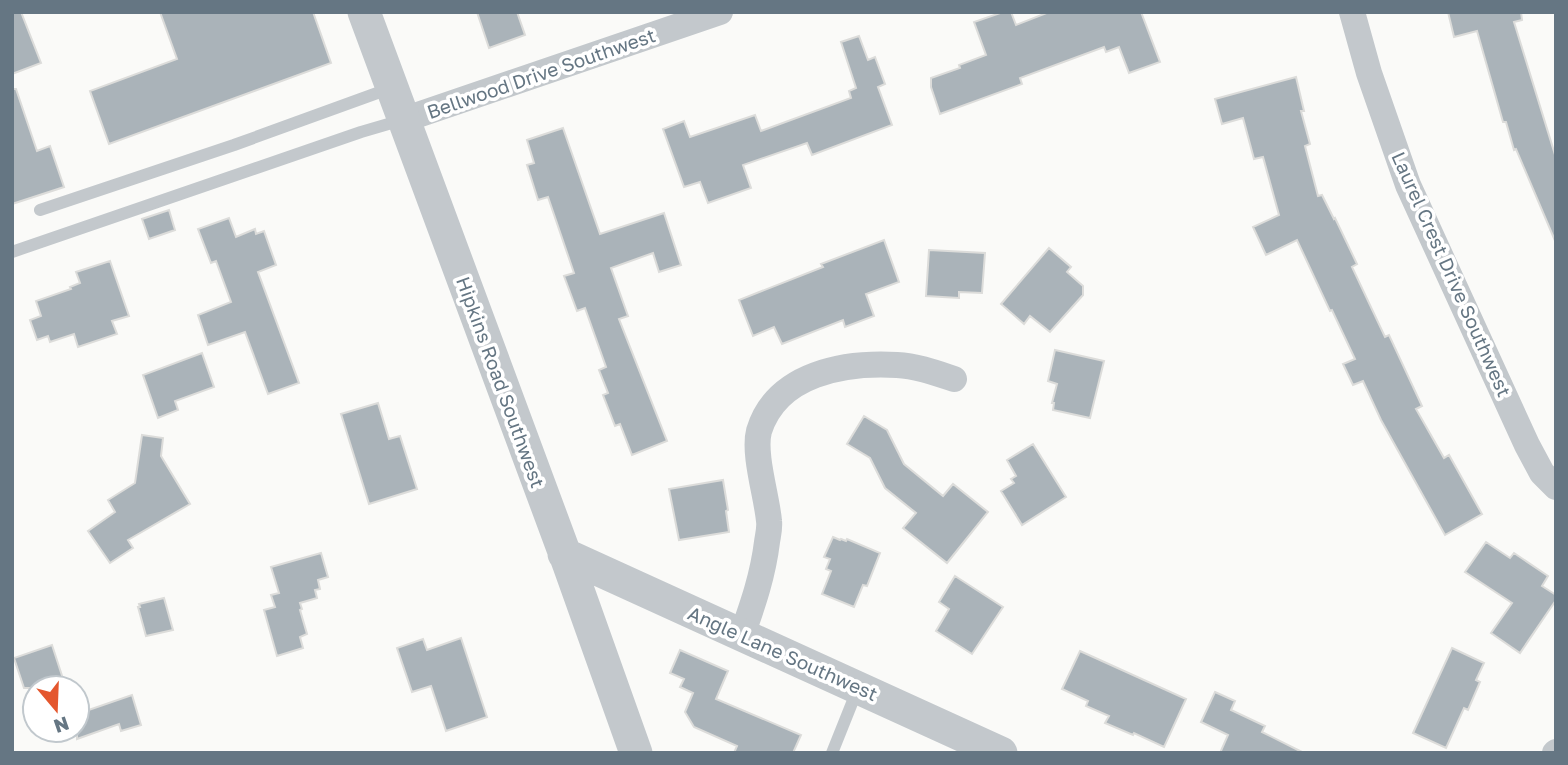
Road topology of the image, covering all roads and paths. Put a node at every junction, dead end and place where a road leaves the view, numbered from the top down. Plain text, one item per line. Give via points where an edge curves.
1 (364, 12) edge
2 (720, 12) edge
3 (1352, 12) edge
4 (391, 88) junction
5 (403, 120) junction
6 (40, 209) dead end
7 (12, 251) edge
8 (954, 379) dead end
9 (1556, 487) edge
10 (565, 554) junction
11 (742, 635) junction
12 (858, 688) junction
13 (636, 753) edge
14 (832, 753) edge
15 (1001, 753) edge

1 - 4 street, Hipkins Road Southwest
2 - 5 street, Bellwood Drive Southwest
3 - 9 street, Laurel Crest Drive Southwest via 1409,185 1527,445 1542,473
4 - 5 street, Hipkins Road Southwest
4 - 6 lane
5 - 7 lane
5 - 10 street, Hipkins Road Southwest
8 - 11 street via 899,365 864,366 810,376 781,394 759,433 769,523 757,592
10 - 11 street, Angle Lane Southwest
10 - 13 street, Hipkins Road Southwest
11 - 12 street, Angle Lane Southwest
12 - 14 lane
12 - 15 street, Angle Lane Southwest

